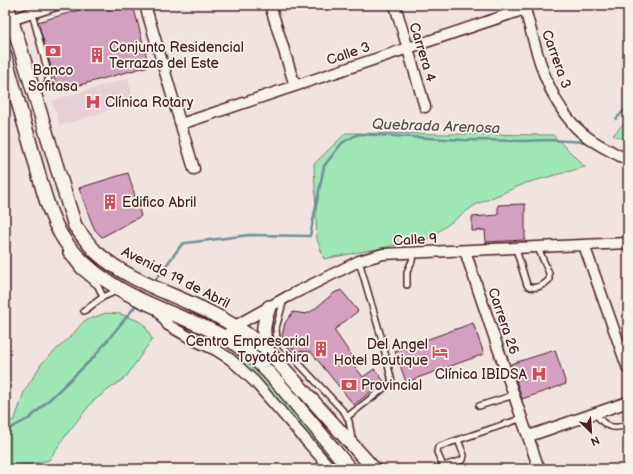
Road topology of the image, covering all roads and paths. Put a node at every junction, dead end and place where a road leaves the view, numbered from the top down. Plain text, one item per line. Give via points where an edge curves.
1 (7, 5) edge
2 (56, 5) edge
3 (144, 5) edge
4 (270, 5) edge
5 (394, 5) edge
6 (524, 7) edge
7 (32, 13) junction
8 (8, 20) edge
9 (407, 48) junction
10 (5, 56) edge
11 (295, 86) junction
12 (34, 91) junction
13 (425, 107) dead end
14 (181, 124) junction
15 (628, 160) edge
16 (194, 169) dead end
17 (65, 239) junction
18 (628, 243) edge
19 (584, 246) junction
20 (538, 248) junction
21 (516, 249) junction
22 (465, 251) junction
23 (414, 252) junction
24 (359, 260) junction
25 (407, 285) dead end
26 (120, 289) junction
27 (103, 297) junction
28 (285, 298) junction
29 (156, 307) junction
30 (269, 307) junction
31 (84, 311) dead end
32 (235, 326) junction
33 (225, 337) junction
34 (267, 350) junction
35 (628, 368) edge
36 (514, 395) junction
37 (628, 402) edge
38 (478, 406) dead end
39 (595, 413) junction
40 (347, 417) junction
41 (522, 418) junction
42 (628, 425) edge
43 (529, 436) junction
44 (458, 440) junction
45 (352, 444) junction
46 (331, 469) edge
47 (350, 469) edge
48 (374, 469) edge
49 (539, 469) edge

1 - 8 main road, Avenida 19 de Abril
2 - 7 street
3 - 14 street
4 - 11 street
5 - 9 street, Carrera 4
6 - 9 street, Calle 3
6 - 15 street, Carrera 3 via 547,80 572,124 603,147
7 - 8 street
7 - 12 lane via 48,76 47,86
8 - 12 main road, Avenida 19 de Abril
9 - 11 street, Calle 3
9 - 13 street, Carrera 4
10 - 17 main road via 43,190 56,224
11 - 14 street, Calle 3
12 - 32 main road, Avenida 19 de Abril via 75,226 84,240 116,267
14 - 16 street
17 - 26 main road via 86,266
17 - 27 lane via 63,248 79,270 98,286
18 - 19 street, Calle 9
19 - 20 street, Calle 9
19 - 35 street
20 - 21 street, Calle 9
20 - 21 lane via 549,273 549,280 534,288 528,286
21 - 22 street, Calle 9
22 - 23 street, Calle 9
22 - 36 street, Carrera 26
23 - 24 street, Calle 9 via 383,254
23 - 25 lane via 407,272
24 - 28 street, Calle 9
24 - 40 lane via 392,382
26 - 27 lane
26 - 29 main road
27 - 31 lane
28 - 30 street, Calle 9
28 - 40 lane via 276,328 277,340
29 - 33 main road
29 - 46 street via 168,325 230,359 255,382
30 - 32 street, Calle 9
30 - 34 main road via 263,334
32 - 33 street, Calle 9
32 - 34 main road, Avenida 19 de Abril
33 - 47 main road via 245,351 278,382
34 - 45 main road, Avenida 19 de Abril
36 - 38 lane
36 - 41 street, Carrera 26
37 - 39 street
39 - 42 lane via 610,427
39 - 43 street
40 - 45 lane
41 - 43 street, Carrera 26
41 - 44 lane
43 - 49 street, Carrera 26
44 - 44 lane via 438,447 443,466 464,460
45 - 48 main road, Avenida 19 de Abril

